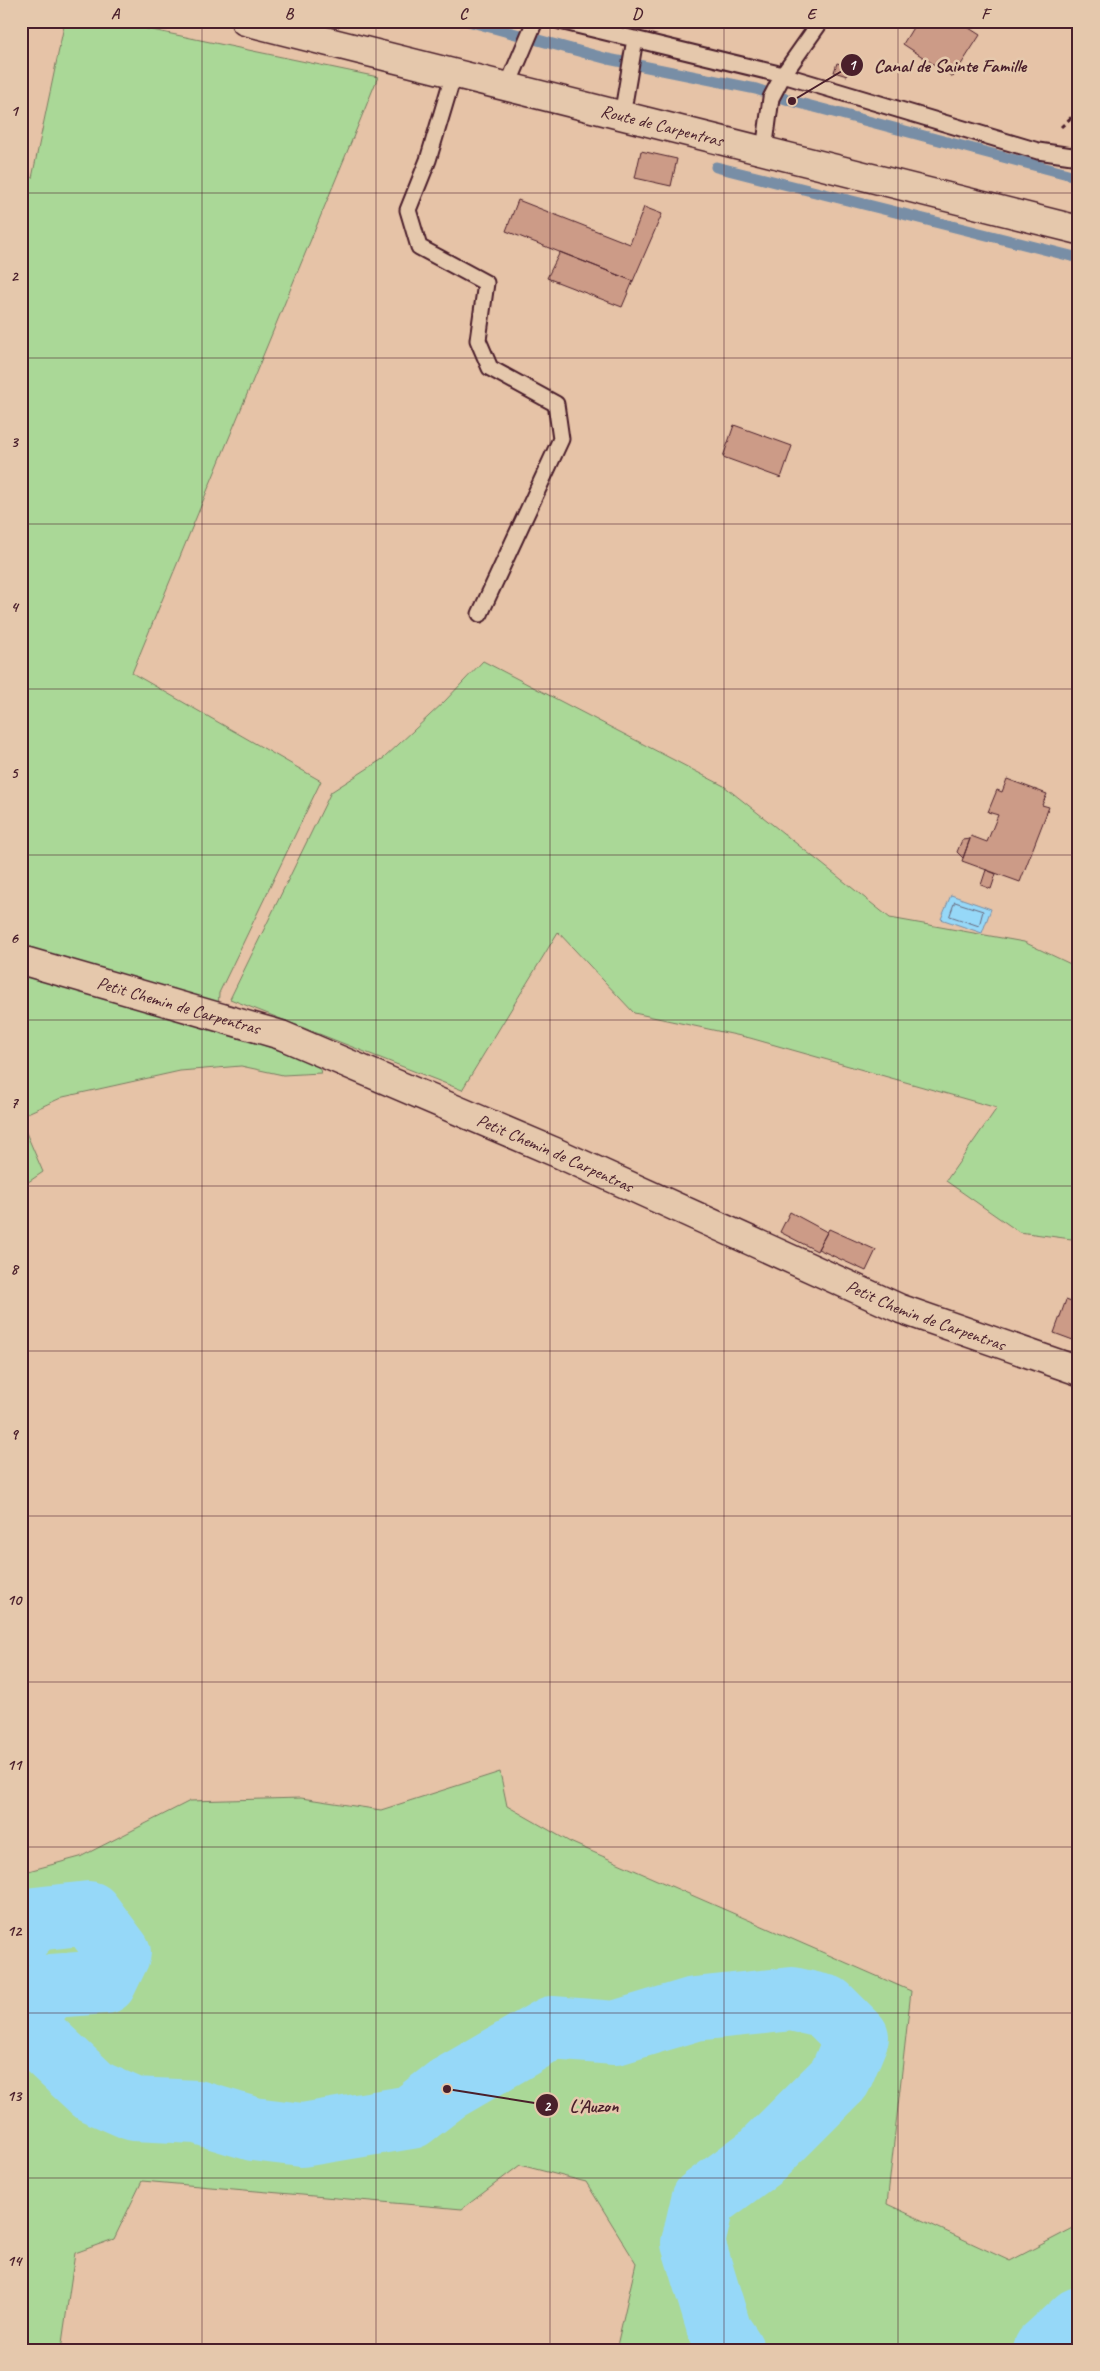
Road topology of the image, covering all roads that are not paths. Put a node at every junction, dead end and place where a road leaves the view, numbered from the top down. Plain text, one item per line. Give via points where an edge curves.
1 (245, 21) edge
2 (535, 21) edge
3 (560, 21) edge
4 (821, 21) edge
5 (635, 39) junction
6 (454, 73) junction
7 (783, 75) junction
8 (507, 86) junction
9 (622, 116) junction
10 (764, 151) junction
11 (1079, 158) edge
12 (1079, 230) edge
13 (480, 614) dead end
14 (21, 960) edge
15 (1079, 1371) edge

1 - 6 street, Route de Carpentras
2 - 8 lane
3 - 5 lane
4 - 7 lane
5 - 7 lane
5 - 9 lane
6 - 8 street, Route de Carpentras
6 - 13 lane via 428,160 408,210 419,247 486,283 478,340 490,368 556,404 561,439
7 - 10 lane via 771,98
7 - 11 lane via 1038,150
8 - 9 street, Route de Carpentras
9 - 10 street, Route de Carpentras
10 - 12 street, Route de Carpentras
14 - 15 street, Petit Chemin de Carpentras via 281,1035 555,1152 902,1308

